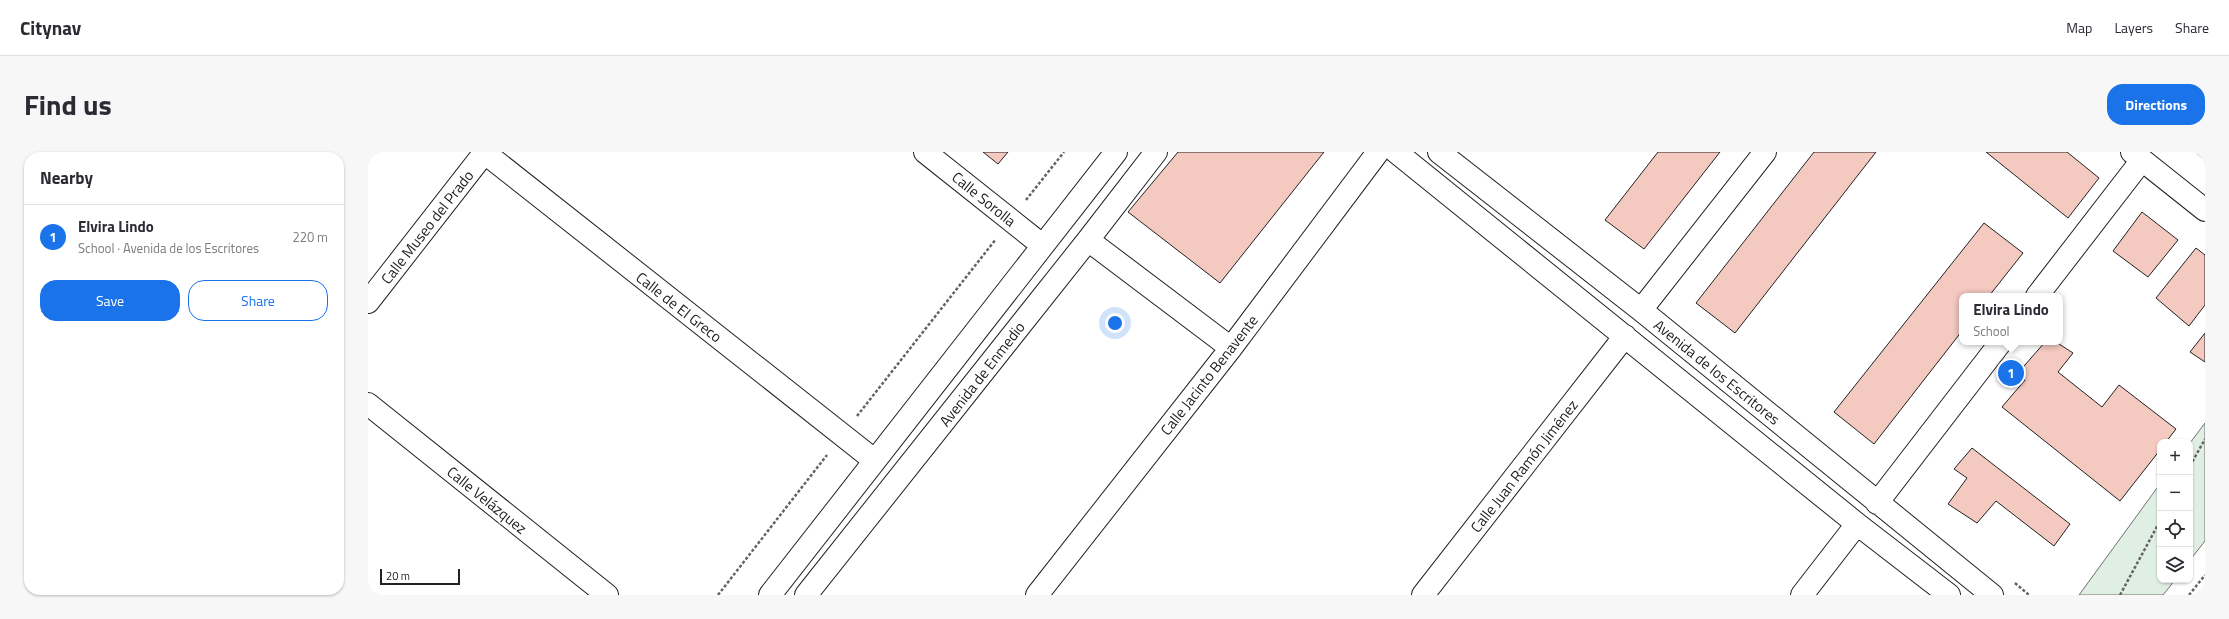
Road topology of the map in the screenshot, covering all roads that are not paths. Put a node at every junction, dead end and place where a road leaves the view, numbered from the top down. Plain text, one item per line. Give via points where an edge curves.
1 (925, 152) edge
2 (1116, 152) edge
3 (1156, 152) edge
4 (1378, 152) edge
5 (1396, 152) edge
6 (1439, 152) edge
7 (1765, 152) edge
8 (485, 153) edge
9 (2137, 156) edge
10 (2205, 210) edge
11 (1088, 240) junction
12 (1042, 245) junction
13 (2039, 293) edge
14 (368, 302) edge
15 (1641, 310) junction
16 (1625, 336) junction
17 (1999, 345) edge
18 (1231, 348) junction
19 (368, 404) edge
20 (874, 460) junction
21 (1877, 503) junction
22 (1857, 524) junction
23 (607, 595) edge
24 (770, 595) edge
25 (806, 595) edge
26 (1038, 595) edge
27 (1423, 595) edge
28 (1802, 595) edge
29 (1949, 595) edge
30 (1992, 595) edge

1 - 12 street, Calle Sorolla
2 - 12 street
3 - 11 street, Avenida de Enmedio
4 - 18 street, Calle Jacinto Benavente
5 - 16 street, Avenida de los Escritores
6 - 15 street, Avenida de los Escritores
7 - 15 street
8 - 14 street, Calle Museo del Prado
8 - 20 street, Calle de El Greco
9 - 10 street
9 - 13 street
11 - 18 street
11 - 25 street, Avenida de Enmedio
12 - 20 street
15 - 21 street, Avenida de los Escritores
16 - 22 street, Avenida de los Escritores
16 - 27 street, Calle Juan Ramón Jiménez
17 - 21 street
18 - 26 street, Calle Jacinto Benavente
19 - 23 street, Calle Velázquez
20 - 24 street
21 - 30 street, Avenida de los Escritores
22 - 28 street
22 - 29 street, Avenida de los Escritores

